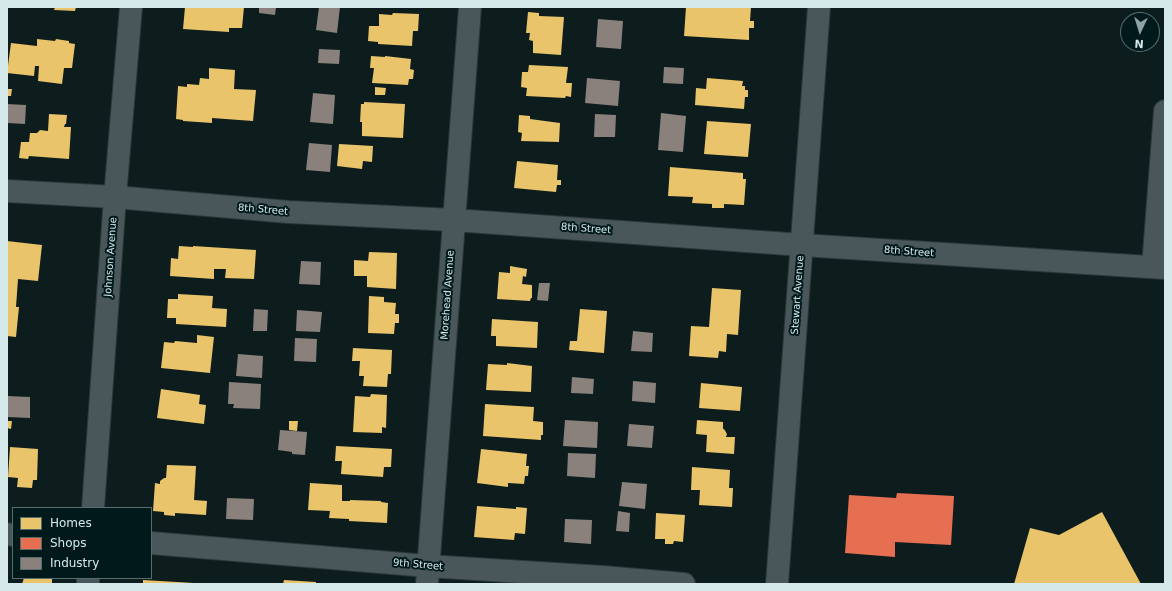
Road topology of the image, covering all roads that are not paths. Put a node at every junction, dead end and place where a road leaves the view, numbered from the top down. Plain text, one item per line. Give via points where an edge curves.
1 (131, 7) edge
2 (470, 7) edge
3 (819, 7) edge
4 (1165, 111) edge
5 (7, 191) edge
6 (115, 198) junction
7 (454, 220) junction
8 (802, 245) junction
9 (1159, 268) edge
10 (93, 507) edge
11 (152, 544) edge
12 (428, 575) edge
13 (684, 584) edge
14 (777, 584) edge

1 - 6 street, Johnson Avenue
2 - 7 street, Morehead Avenue
3 - 8 street, Stewart Avenue
4 - 9 street
5 - 6 street, 8th Street
6 - 7 street, 8th Street via 289,212
6 - 10 street, Johnson Avenue
7 - 8 street, 8th Street
7 - 12 street, Morehead Avenue
8 - 9 street, 8th Street
8 - 14 street, Stewart Avenue
11 - 12 street, 9th Street
12 - 13 street, 9th Street via 604,577

